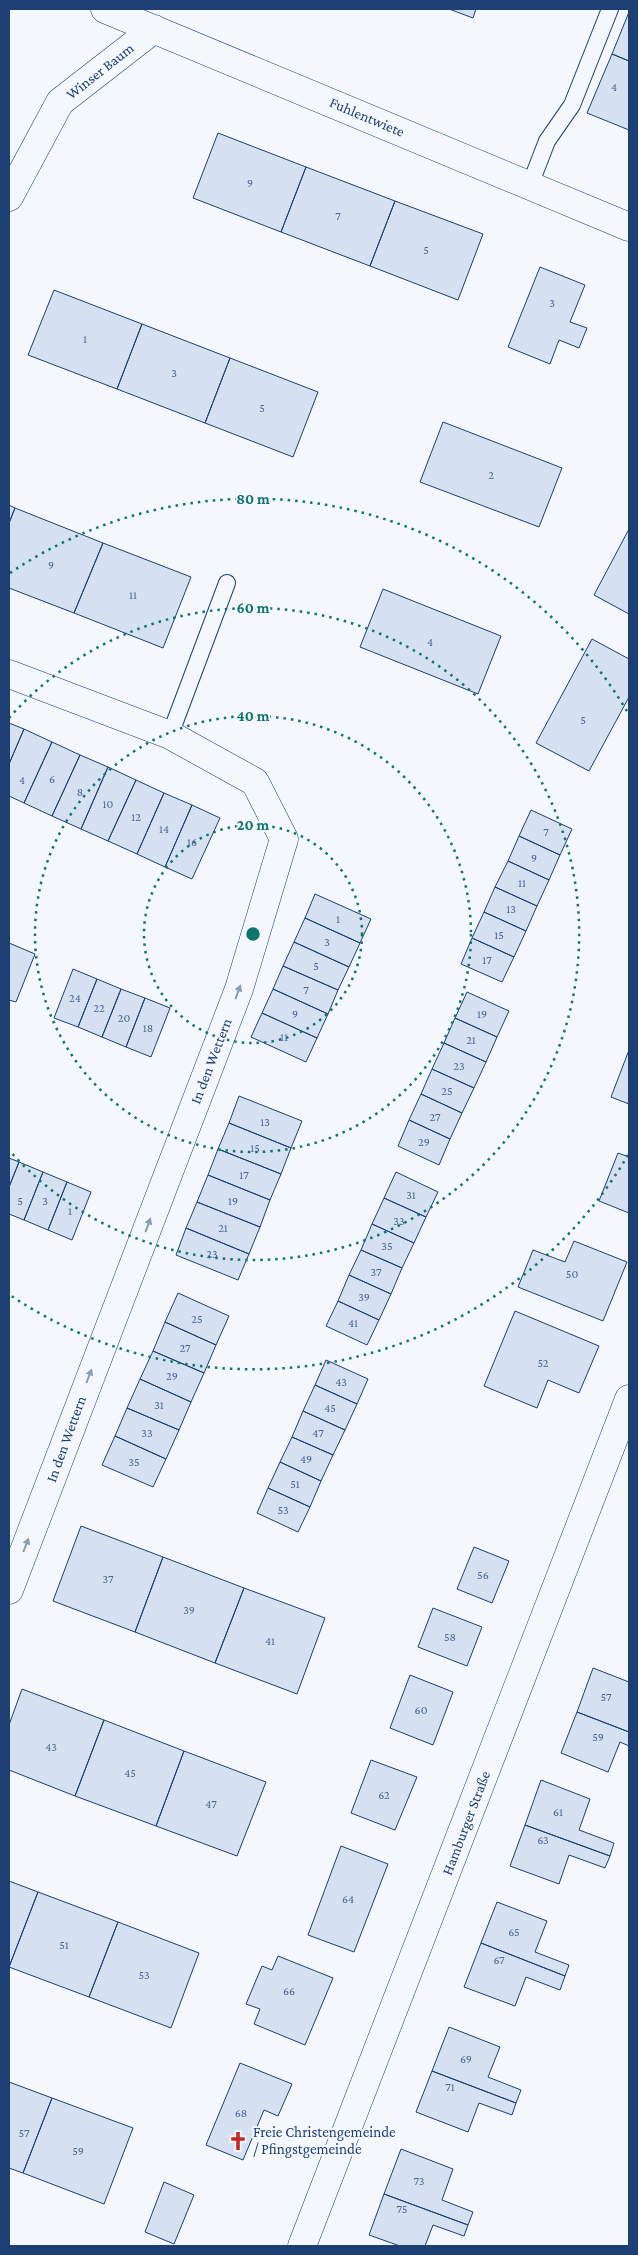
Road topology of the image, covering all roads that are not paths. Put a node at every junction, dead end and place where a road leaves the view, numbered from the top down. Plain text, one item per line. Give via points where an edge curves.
1 (105, 9) edge
2 (610, 9) edge
3 (154, 29) junction
4 (530, 185) junction
5 (9, 197) edge
6 (629, 227) edge
7 (226, 583) dead end
8 (9, 674) edge
9 (170, 735) junction
10 (629, 1399) edge
11 (9, 1590) edge
12 (302, 2246) edge

1 - 3 street, Fuhlentwiete
2 - 4 lane via 572,105 547,141
3 - 4 street, Fuhlentwiete
3 - 5 street, Winser Baum via 60,102
4 - 6 street, Fuhlentwiete
7 - 9 lane
8 - 9 street, In den Wettern
11 -> 9 street, In den Wettern via 239,989 284,839 255,782
10 - 12 street, Hamburger Straße

